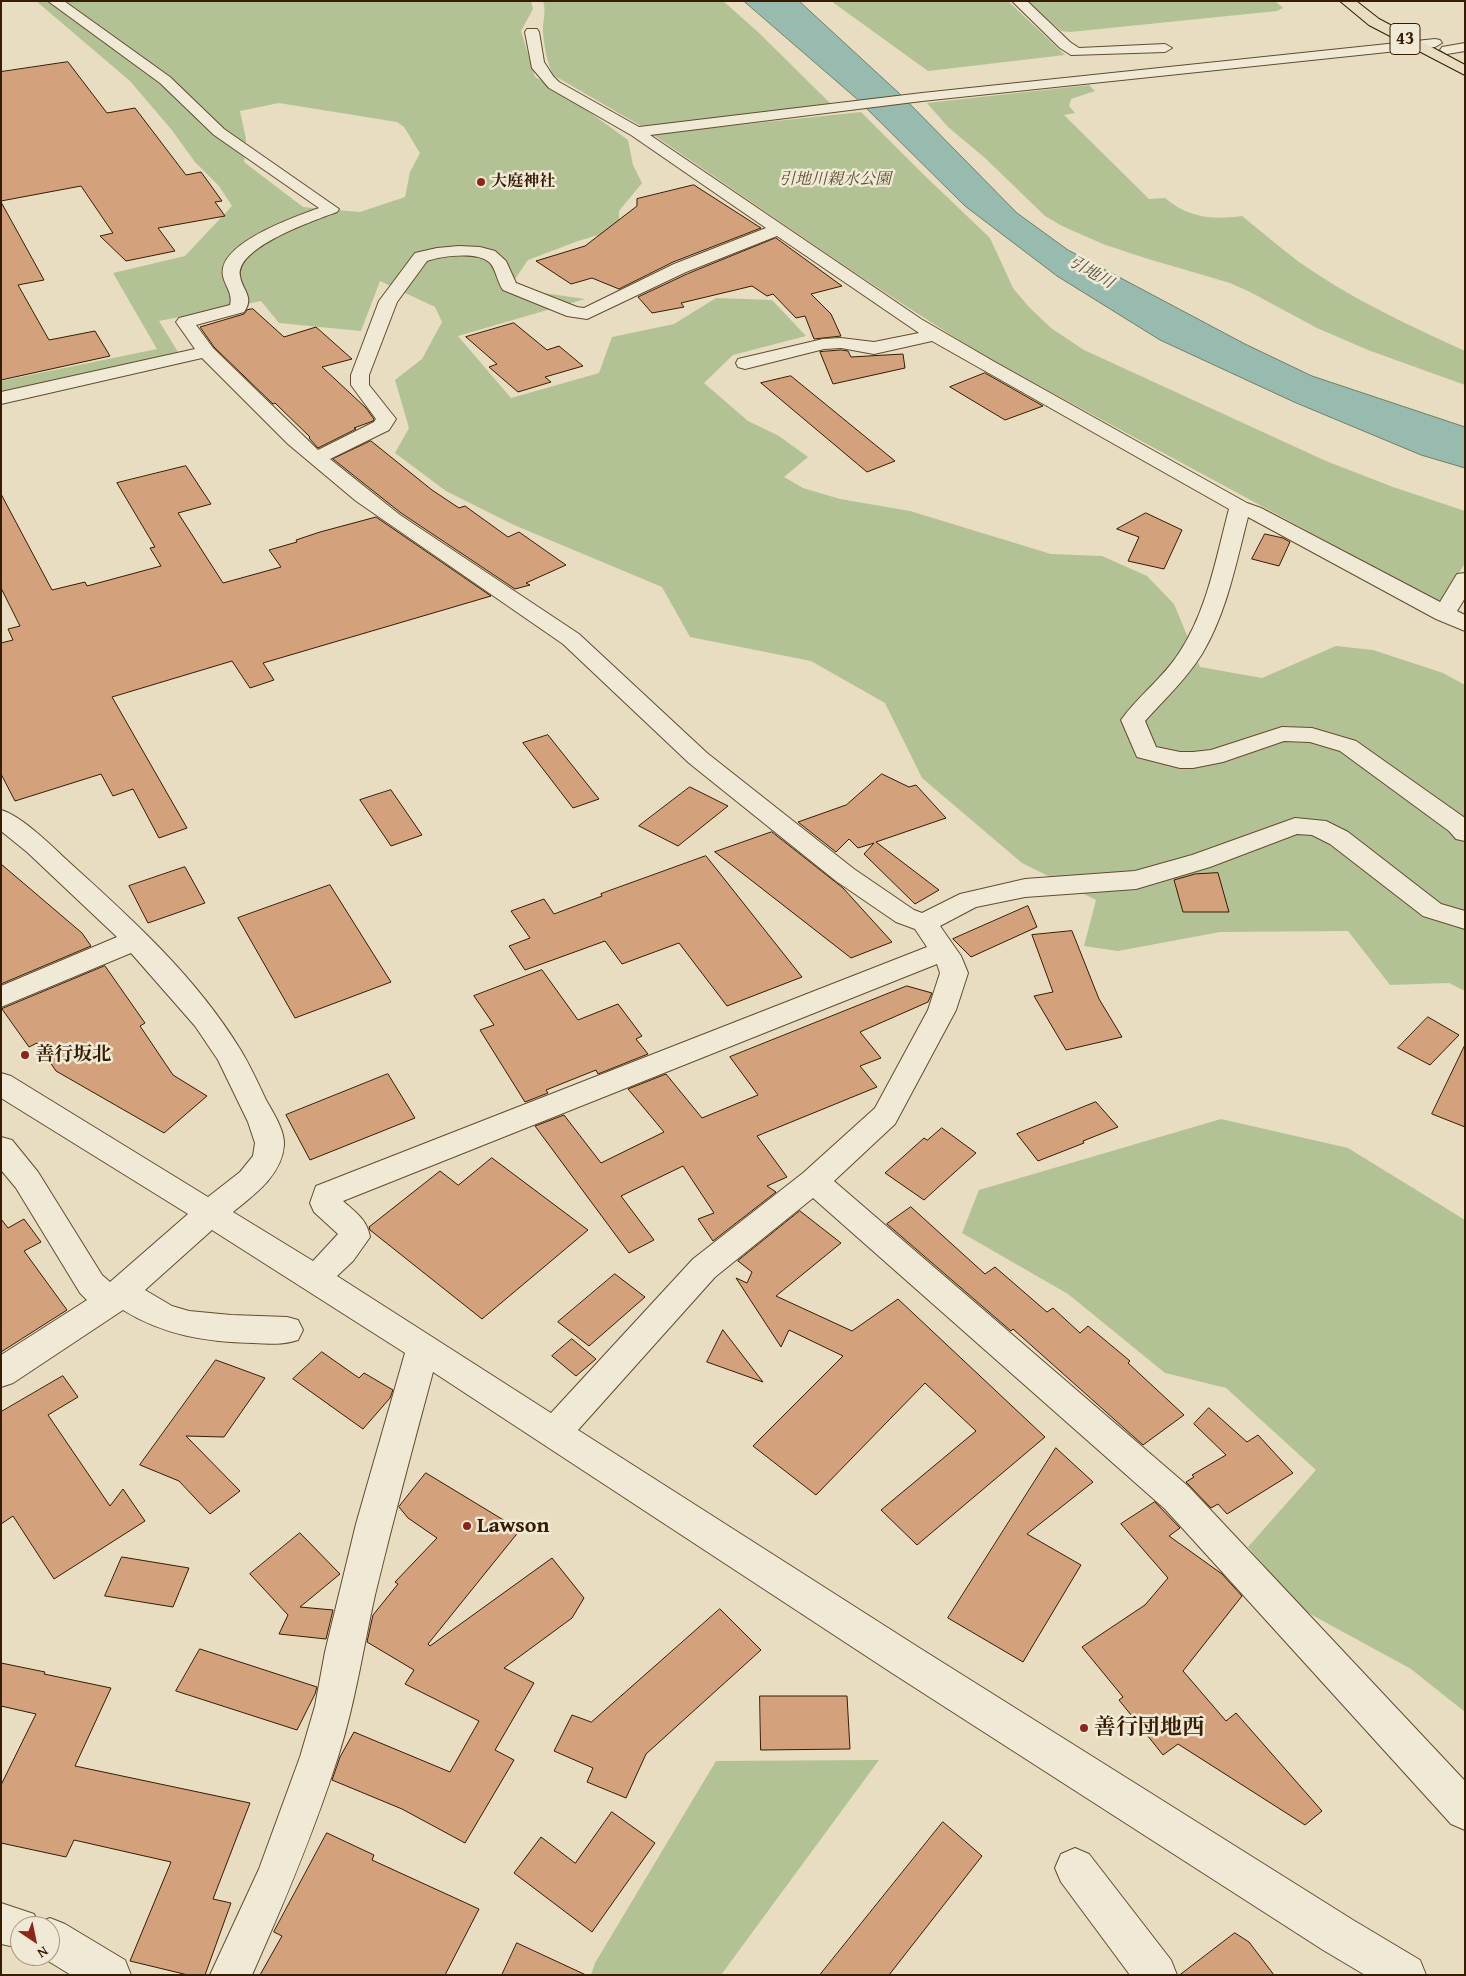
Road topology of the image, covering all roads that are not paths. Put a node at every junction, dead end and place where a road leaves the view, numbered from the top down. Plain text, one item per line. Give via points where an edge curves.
1 (55, 1) edge
2 (1019, 1) edge
3 (1347, 1) edge
4 (1367, 1) edge
5 (532, 32) dead end
6 (1416, 45) junction
7 (1441, 46) junction
8 (1465, 47) edge
9 (1165, 48) dead end
10 (1465, 60) edge
11 (1465, 71) edge
12 (1095, 79) junction
13 (1110, 94) dead end
14 (636, 132) junction
15 (777, 230) junction
16 (935, 335) junction
17 (206, 352) junction
18 (745, 363) dead end
19 (1, 398) edge
20 (317, 458) junction
21 (1240, 507) junction
22 (1465, 578) edge
23 (1444, 614) junction
24 (1465, 624) edge
25 (1, 818) edge
26 (1465, 833) edge
27 (1465, 920) edge
28 (924, 923) junction
29 (136, 940) junction
30 (944, 951) junction
31 (1, 997) edge
32 (1, 1084) edge
33 (1, 1148) edge
34 (814, 1181) junction
35 (211, 1212) junction
36 (315, 1278) junction
37 (115, 1297) junction
38 (287, 1330) dead end
39 (422, 1347) junction
40 (1, 1373) edge
41 (554, 1432) junction
42 (1465, 1810) edge
43 (1075, 1868) dead end
44 (60, 1945) edge
45 (110, 1975) edge
46 (231, 1975) edge
47 (1156, 1975) edge
48 (1405, 1975) edge

1 - 17 street via 165,80 219,132 330,209 272,231 252,244 233,263 230,277 241,294 238,308 185,322
2 - 9 street via 1076,52
3 - 6 main road, 43 via 1374,22
4 - 7 main road, 43 via 1395,21
5 - 14 street via 543,76
6 - 7 street
6 - 11 main road, 43
6 - 12 street
7 - 8 street
7 - 10 main road, 43
12 - 13 street
12 - 14 street
14 - 15 street
15 - 16 street
15 - 20 street via 672,270 587,314 574,312 510,286 490,254 469,250 421,257 388,301 360,375 360,385 386,419 382,426
16 - 18 street via 874,348 823,344
16 - 21 street
17 - 19 street
17 - 20 street
20 - 28 street via 393,519 572,638 698,758 763,811 853,880 905,916
21 - 23 street
21 - 26 street via 1213,606 1199,637 1189,656 1133,720 1146,752 1193,760 1214,757 1282,734 1312,735 1348,746
22 - 23 street
23 - 24 street
25 - 29 street
27 - 28 street via 1432,910 1339,838 1317,827 1295,826 1201,861 1136,880 1025,888 969,900
28 - 30 street
29 - 31 street
29 - 35 street via 205,1019 230,1056 270,1143 267,1158 251,1180
30 - 34 street via 954,973 942,1010 886,1116
30 - 36 street via 340,1187 327,1194 325,1203 353,1228 354,1237
32 - 35 street
33 - 37 street via 28,1180 91,1284
34 - 41 street via 704,1268
34 - 42 street via 1177,1498
35 - 36 street
35 - 37 street
36 - 39 street
37 - 38 street via 174,1321 241,1330
37 - 40 street
39 - 41 street
39 - 46 street via 374,1524 334,1706 319,1757 276,1876
41 - 48 street via 914,1666
43 - 47 street
44 - 45 street

